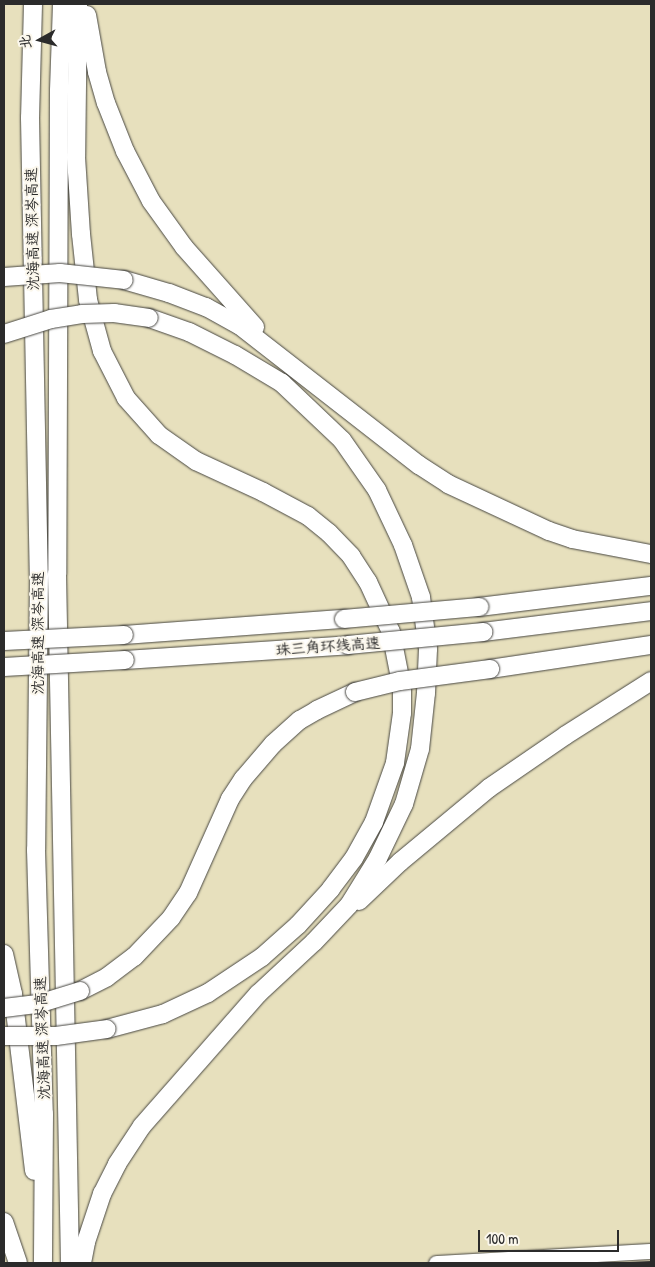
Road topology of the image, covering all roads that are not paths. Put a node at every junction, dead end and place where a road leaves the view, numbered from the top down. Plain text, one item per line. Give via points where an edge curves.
1 (33, 4) edge
2 (62, 4) edge
3 (78, 4) edge
4 (86, 4) edge
5 (4, 277) edge
6 (4, 334) edge
7 (292, 365) junction
8 (651, 554) edge
9 (651, 586) edge
10 (651, 611) edge
11 (4, 641) edge
12 (651, 645) edge
13 (4, 667) edge
14 (651, 681) edge
15 (314, 942) junction
16 (4, 954) edge
17 (4, 1008) edge
18 (4, 1036) edge
19 (4, 1222) edge
20 (651, 1251) edge
21 (43, 1261) edge
22 (18, 1263) edge
23 (70, 1263) edge
24 (82, 1263) edge
25 (436, 1263) edge

1 - 21 highway, 沈海高速 深岑高速 via 30,118 39,576 36,850 44,1114
2 - 23 highway, 沈海高速 深岑高速 via 57,574
3 - 18 highway, bridge via 76,158 81,234 88,300 102,351 126,398 159,435 196,461 308,516 350,556 376,598 391,632 402,688 402,713 395,763 374,822 354,858 298,925 262,957 208,993 162,1014 107,1029 56,1036
4 - 7 highway via 93,54 106,103 151,201 184,248
5 - 7 highway, bridge via 60,273 124,280 169,292 239,325
6 - 15 highway, bridge via 50,318 114,313 148,318 189,332 282,383 342,440 377,490 421,597 428,650 420,749 404,804 378,858 349,905
7 - 8 highway via 448,484 564,536
9 - 11 highway, 珠三角环线高速, bridge via 344,619
10 - 13 highway, 珠三角环线高速, bridge via 348,645
12 - 17 highway, bridge via 400,681 355,692 317,710 293,725 243,779 230,799 188,893 171,918 134,958 80,991 38,1004
14 - 15 highway via 489,788 400,862
15 - 24 highway via 258,994 142,1126 102,1194
16 - 21 highway via 14,994 21,1049
19 - 22 highway
20 - 25 main road

